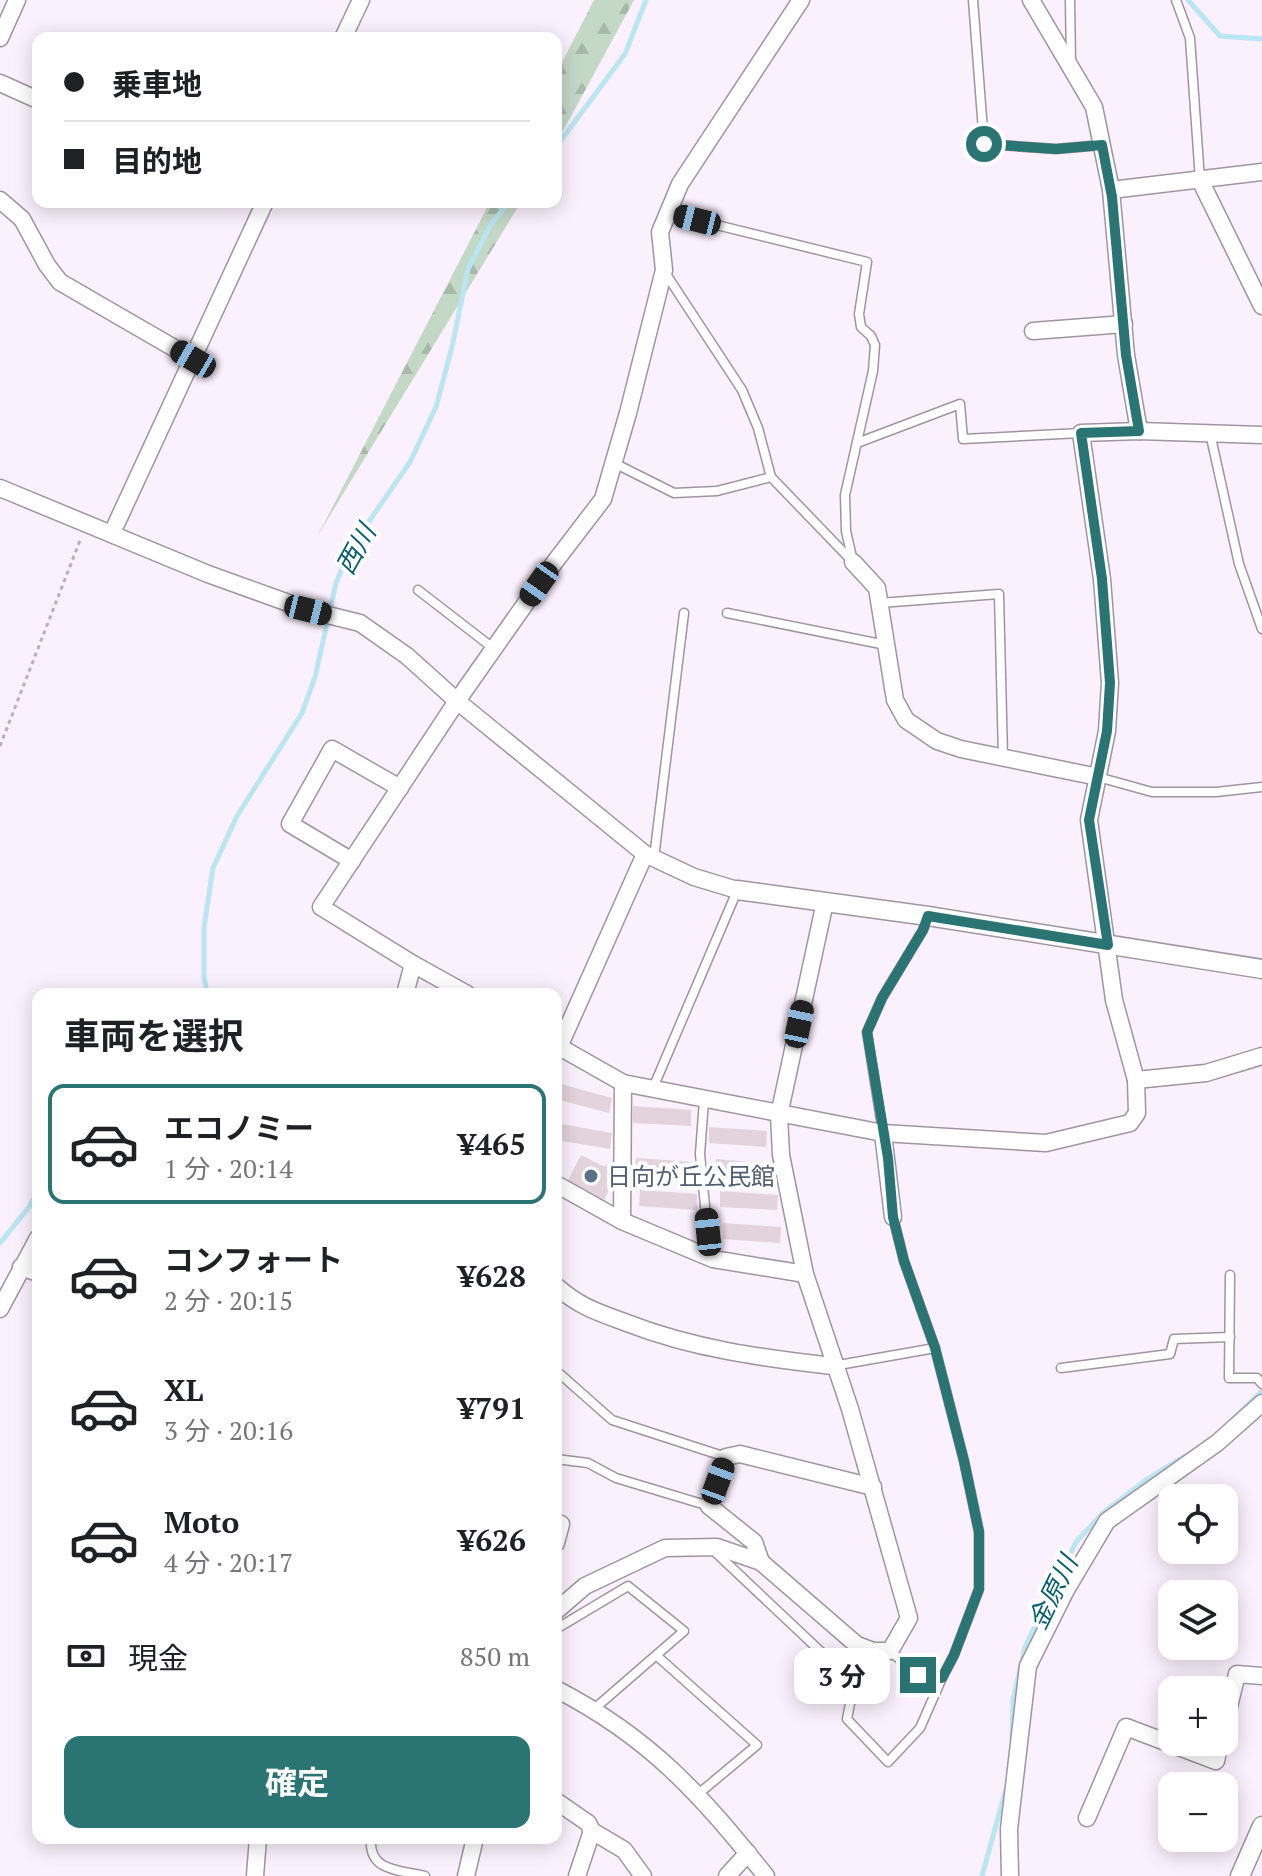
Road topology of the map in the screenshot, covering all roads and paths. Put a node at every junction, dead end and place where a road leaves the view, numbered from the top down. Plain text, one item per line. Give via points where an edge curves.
1 (17, 0) edge
2 (361, 0) edge
3 (801, 0) edge
4 (973, 0) edge
5 (1031, 0) edge
6 (1070, 0) edge
7 (1176, 0) edge
8 (346, 32) edge
9 (0, 38) edge
10 (1071, 65) junction
11 (0, 83) edge
12 (32, 97) edge
13 (1102, 145) junction
14 (1262, 172) edge
15 (1200, 180) junction
16 (1111, 190) junction
17 (0, 200) edge
18 (261, 208) edge
19 (668, 213) junction
20 (664, 270) junction
21 (1262, 306) edge
22 (1124, 324) junction
23 (1033, 331) dead end
24 (193, 359) junction
25 (1139, 431) junction
26 (1081, 433) junction
27 (1210, 433) junction
28 (1262, 435) edge
29 (857, 443) junction
30 (614, 463) junction
31 (771, 477) junction
32 (0, 488) edge
33 (87, 523) junction
34 (112, 533) junction
35 (853, 562) junction
36 (418, 590) dead end
37 (879, 603) junction
38 (684, 613) dead end
39 (727, 613) dead end
40 (1262, 629) edge
41 (886, 645) junction
42 (494, 649) junction
43 (457, 701) junction
44 (0, 746) edge
45 (1003, 758) junction
46 (1098, 777) junction
47 (1262, 787) edge
48 (400, 788) junction
49 (650, 857) junction
50 (352, 861) junction
51 (737, 890) junction
52 (825, 902) junction
53 (928, 916) junction
54 (1108, 945) junction
55 (413, 964) junction
56 (1262, 969) edge
57 (407, 988) edge
58 (456, 988) edge
59 (562, 1038) edge
60 (562, 1048) edge
61 (1262, 1056) edge
62 (1136, 1080) junction
63 (623, 1083) junction
64 (653, 1088) junction
65 (704, 1100) junction
66 (779, 1115) junction
67 (883, 1133) junction
68 (562, 1187) edge
69 (893, 1217) joint
70 (622, 1221) junction
71 (32, 1248) edge
72 (710, 1257) junction
73 (21, 1267) junction
74 (32, 1271) edge
75 (805, 1274) junction
76 (1230, 1275) dead end
77 (562, 1291) edge
78 (0, 1309) edge
79 (1230, 1337) junction
80 (935, 1348) junction
81 (833, 1366) junction
82 (1061, 1368) dead end
83 (562, 1376) edge
84 (1262, 1384) edge
85 (1262, 1403) edge
86 (726, 1457) junction
87 (562, 1460) edge
88 (873, 1487) junction
89 (709, 1506) junction
90 (709, 1547) junction
91 (761, 1562) junction
92 (562, 1606) edge
93 (562, 1625) edge
94 (890, 1651) junction
95 (657, 1656) junction
96 (1237, 1676) edge
97 (1262, 1676) edge
98 (942, 1678) junction
99 (562, 1692) edge
100 (594, 1709) junction
101 (1158, 1739) edge
102 (697, 1795) junction
103 (562, 1805) edge
104 (1087, 1818) dead end
105 (1262, 1826) edge
106 (592, 1831) junction
107 (258, 1844) edge
108 (370, 1844) edge
109 (474, 1844) edge
110 (748, 1853) junction
111 (255, 1876) edge
112 (425, 1876) edge
113 (466, 1876) edge
114 (577, 1876) edge
115 (643, 1876) edge
116 (727, 1876) edge
117 (766, 1876) edge
118 (1010, 1876) edge
119 (1240, 1876) edge

1 - 9 street
2 - 8 street
3 - 19 street via 680,184
4 - 13 lane via 984,144 1056,149
5 - 10 street
6 - 10 lane
7 - 15 lane via 1190,38
10 - 13 street via 1094,107
11 - 12 street
13 - 16 street
14 - 15 street
15 - 16 street
15 - 21 street
16 - 22 street
17 - 24 street via 22,219 60,282
18 - 24 street
19 - 20 street via 660,232
19 - 29 lane via 867,262 859,314 861,327 875,345
20 - 30 street
20 - 31 lane via 742,390
22 - 23 street
22 - 25 street
24 - 34 street
25 - 26 street
25 - 27 street
26 - 29 lane via 963,439 960,404
26 - 46 street via 1102,579 1110,683
27 - 28 street
27 - 40 lane via 1239,564
29 - 35 lane via 845,495
30 - 31 lane via 674,493 717,491
30 - 42 street via 603,499
31 - 35 lane
32 - 33 street
33 - 34 street
33 - 44 path
34 - 43 street via 208,574 360,623
35 - 37 street via 877,588
36 - 42 lane
37 - 41 street
37 - 45 lane via 999,594
38 - 49 lane
39 - 41 lane
41 - 45 street via 895,700 906,720 937,741
42 - 43 street
43 - 48 street
43 - 49 street
45 - 46 street
46 - 47 lane via 1152,792
46 - 54 street via 1089,820
48 - 50 street
48 - 50 street via 332,749 290,824
49 - 51 street
49 - 59 street
50 - 55 street via 321,907
51 - 52 street
51 - 64 lane
52 - 53 street
52 - 66 street
53 - 54 street
53 - 67 lane via 867,1032
54 - 56 street
54 - 62 street via 1114,1000
55 - 57 street
55 - 58 street
60 - 63 street
61 - 62 street via 1206,1073
62 - 67 street via 1137,1113 1130,1123 1046,1143
63 - 64 street
63 - 70 street
64 - 65 street
65 - 66 street
65 - 72 lane via 700,1154
66 - 67 street
66 - 75 street via 781,1155
67 - 69 street
68 - 70 street
69 - 80 lane
70 - 72 street
71 - 73 street
72 - 75 street
73 - 74 street
73 - 78 street
75 - 81 street
76 - 79 lane
77 - 81 street via 576,1304 668,1338 737,1354
79 - 82 lane via 1174,1339 1170,1354
79 - 84 lane via 1229,1378 1257,1378
80 - 81 lane
80 - 98 lane via 979,1532 979,1589
81 - 88 street
83 - 86 lane via 612,1420
85 - 118 street via 1217,1443 1107,1521 1066,1590 1028,1666 1009,1829
86 - 88 street via 740,1454
86 - 89 street
87 - 89 lane via 588,1463 616,1478
88 - 94 street via 909,1618
89 - 91 street via 754,1542
90 - 91 street
90 - 92 street via 665,1548 585,1586
90 - 98 lane via 854,1683 847,1719 888,1762 920,1728
91 - 94 street via 857,1645
93 - 95 lane via 628,1586 684,1631
94 - 98 lane via 918,1675
95 - 100 lane
95 - 102 lane via 757,1745
96 - 97 street
99 - 100 street
100 - 102 street via 649,1747
101 - 104 street via 1126,1727
102 - 110 street
103 - 106 street
105 - 119 street
106 - 114 street
106 - 115 street via 624,1850
107 - 111 street
108 - 112 lane via 374,1860 385,1867
109 - 113 street
110 - 116 street
110 - 117 street

